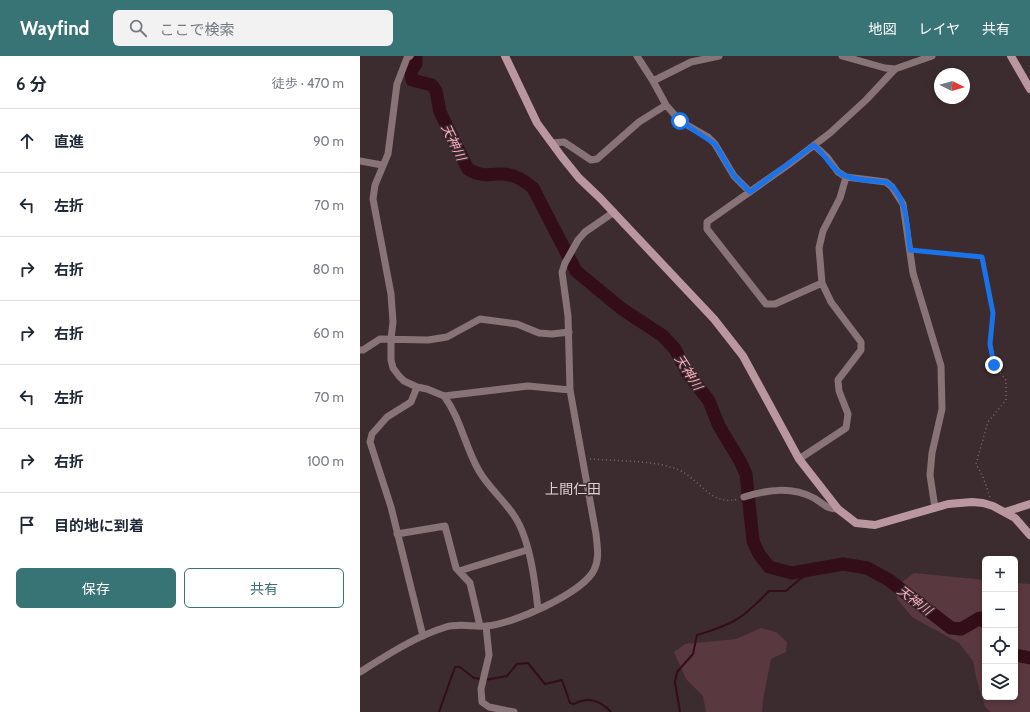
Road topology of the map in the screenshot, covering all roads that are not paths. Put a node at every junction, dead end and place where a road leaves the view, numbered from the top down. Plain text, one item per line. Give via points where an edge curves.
1 (637, 56) edge
2 (719, 56) edge
3 (842, 56) edge
4 (932, 56) edge
5 (1011, 56) edge
6 (407, 57) edge
7 (506, 57) edge
8 (856, 58) edge
9 (895, 69) junction
10 (654, 81) junction
11 (1030, 89) edge
12 (666, 106) junction
13 (552, 143) junction
14 (814, 145) junction
15 (360, 161) edge
16 (382, 165) junction
17 (846, 177) junction
18 (750, 192) junction
19 (614, 212) junction
20 (822, 283) junction
21 (569, 332) junction
22 (391, 339) junction
23 (360, 350) edge
24 (417, 387) junction
25 (570, 390) junction
26 (444, 396) junction
27 (799, 459) junction
28 (744, 497) road end
29 (1030, 504) edge
30 (935, 508) junction
31 (838, 509) junction
32 (1005, 512) junction
33 (397, 534) junction
34 (1030, 535) edge
35 (528, 550) junction
36 (459, 571) junction
37 (538, 609) junction
38 (483, 626) junction
39 (423, 636) junction
40 (360, 672) edge
41 (513, 712) edge

1 - 10 street
2 - 10 street via 691,62
3 - 8 street
4 - 9 street
5 - 11 street
6 - 16 street via 397,84 388,154
7 - 13 street via 537,124
8 - 9 street
9 - 14 street via 866,100
10 - 12 street
12 - 13 street via 639,122 597,159 591,160 564,142
12 - 18 street via 680,121 715,144 734,176
13 - 19 street via 579,178
14 - 17 street via 838,172
14 - 18 street
15 - 16 street
16 - 22 street via 373,199 391,294
17 - 20 street via 840,198 823,231 819,248
17 - 30 street via 886,182 902,204 918,292 941,366 942,409 930,475
18 - 20 street via 707,222 707,229 766,304 775,304
19 - 21 street via 585,232 565,263 562,272
19 - 27 street via 714,318 743,356
20 - 27 street via 831,302 861,342 861,350 838,380 839,391 848,414 846,428
21 - 22 street via 539,332 517,324 480,319 447,337
21 - 25 street
22 - 23 street via 380,340
22 - 24 street via 393,368 404,381
24 - 26 street
24 - 33 street via 411,402 387,417 372,434 370,442
25 - 26 street via 528,386
25 - 37 street via 584,458 598,557 588,578 552,604
26 - 35 street via 452,406 479,470 516,518
27 - 31 street
28 - 31 street via 773,490 798,492 829,509
29 - 32 street
30 - 31 street via 875,524 856,523
30 - 32 street via 972,502 993,506
32 - 34 street via 1015,518
33 - 36 street via 445,526
33 - 39 street
35 - 36 street
35 - 37 street
36 - 38 street via 470,583
37 - 38 street via 506,622
38 - 39 street via 448,626
38 - 41 street via 489,655 481,689 482,702 489,707
39 - 40 street

